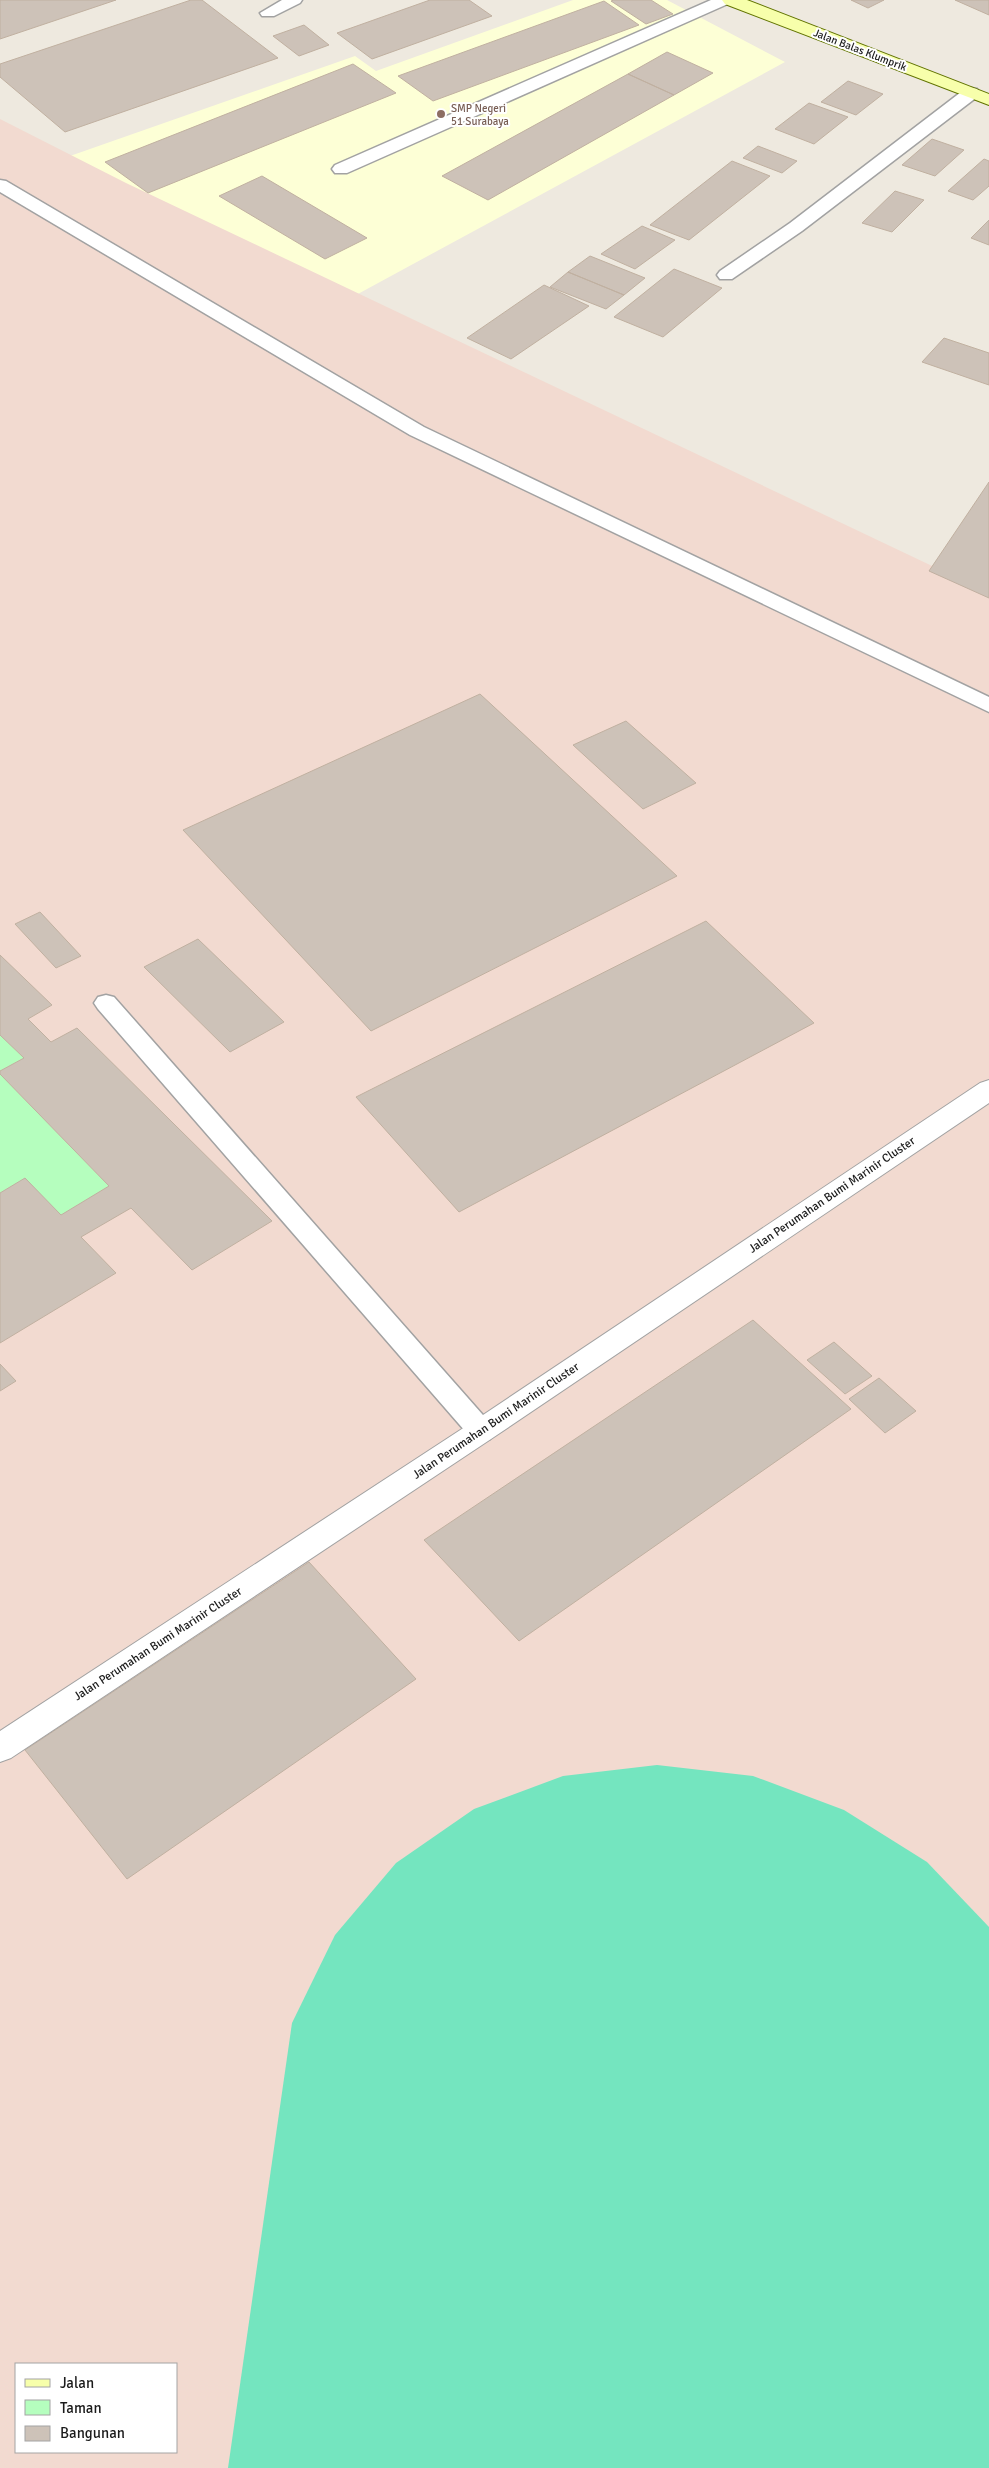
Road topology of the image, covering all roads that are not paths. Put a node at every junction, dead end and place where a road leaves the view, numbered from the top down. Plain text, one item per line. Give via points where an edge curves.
1 (294, 0) edge
2 (724, 0) edge
3 (731, 0) edge
4 (268, 13) dead end
5 (971, 93) junction
6 (989, 100) edge
7 (341, 169) dead end
8 (0, 185) edge
9 (726, 275) dead end
10 (989, 706) edge
11 (106, 1003) dead end
12 (989, 1090) edge
13 (481, 1431) junction
14 (0, 1748) edge

1 - 4 lane
2 - 7 lane
3 - 5 street, Jalan Balas Klumprik
5 - 6 street, Jalan Balas Klumprik
5 - 9 lane via 796,227
8 - 10 lane via 417,430
11 - 13 lane
12 - 13 street, Jalan Perumahan Bumi Marinir Cluster
13 - 14 street, Jalan Perumahan Bumi Marinir Cluster

